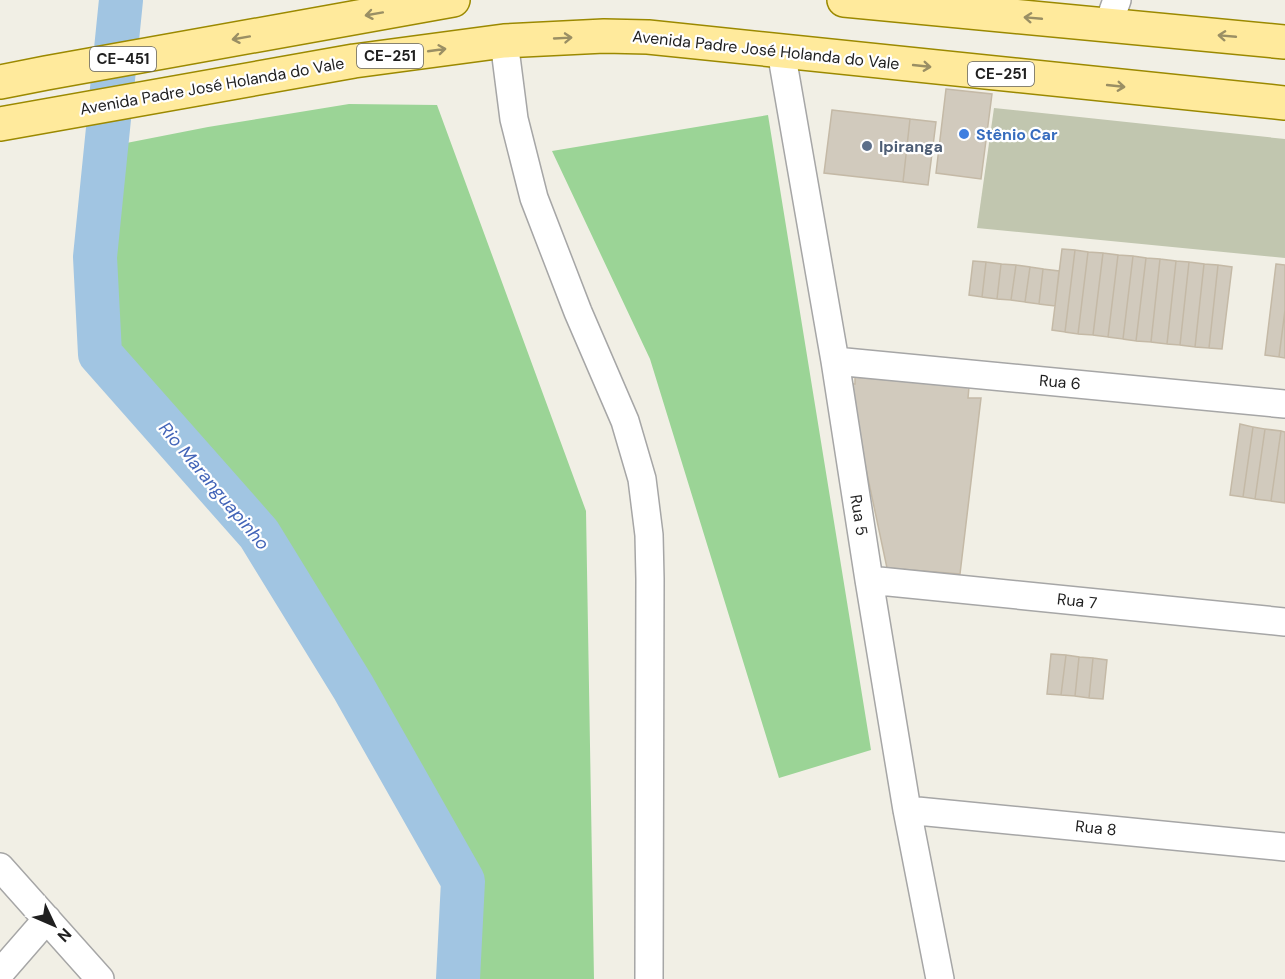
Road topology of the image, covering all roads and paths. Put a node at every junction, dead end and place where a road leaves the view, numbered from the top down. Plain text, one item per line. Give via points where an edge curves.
1 (453, 0) edge
2 (844, 0) edge
3 (1112, 13) edge
4 (504, 41) junction
5 (1285, 42) edge
6 (781, 51) junction
7 (0, 82) edge
8 (1285, 103) edge
9 (0, 124) edge
10 (835, 361) junction
11 (1285, 404) edge
12 (869, 580) junction
13 (1285, 622) edge
14 (907, 810) junction
15 (1285, 847) edge
16 (0, 867) edge
17 (47, 919) junction
18 (2, 966) edge
19 (100, 979) edge
20 (649, 979) edge
21 (940, 979) edge

1 -> 7 main road, CE-451
3 -> 2 main road
5 -> 3 main road
4 -> 6 main road, Avenida Padre José Holanda do Vale / CE-251 via 648,37
9 -> 4 main road, Avenida Padre José Holanda do Vale / CE-251 via 354,61
4 - 20 street via 514,119 534,198 625,421 642,479 650,579
6 -> 8 main road, Avenida Padre José Holanda do Vale / CE-251
6 - 10 street, Rua 5
10 - 11 street, Rua 6
10 - 12 street, Rua 5
12 - 13 street, Rua 7
12 - 14 street, Rua 5
14 - 15 street, Rua 8
14 - 21 street, Rua 5
16 - 17 street
17 - 18 street
17 - 19 street

